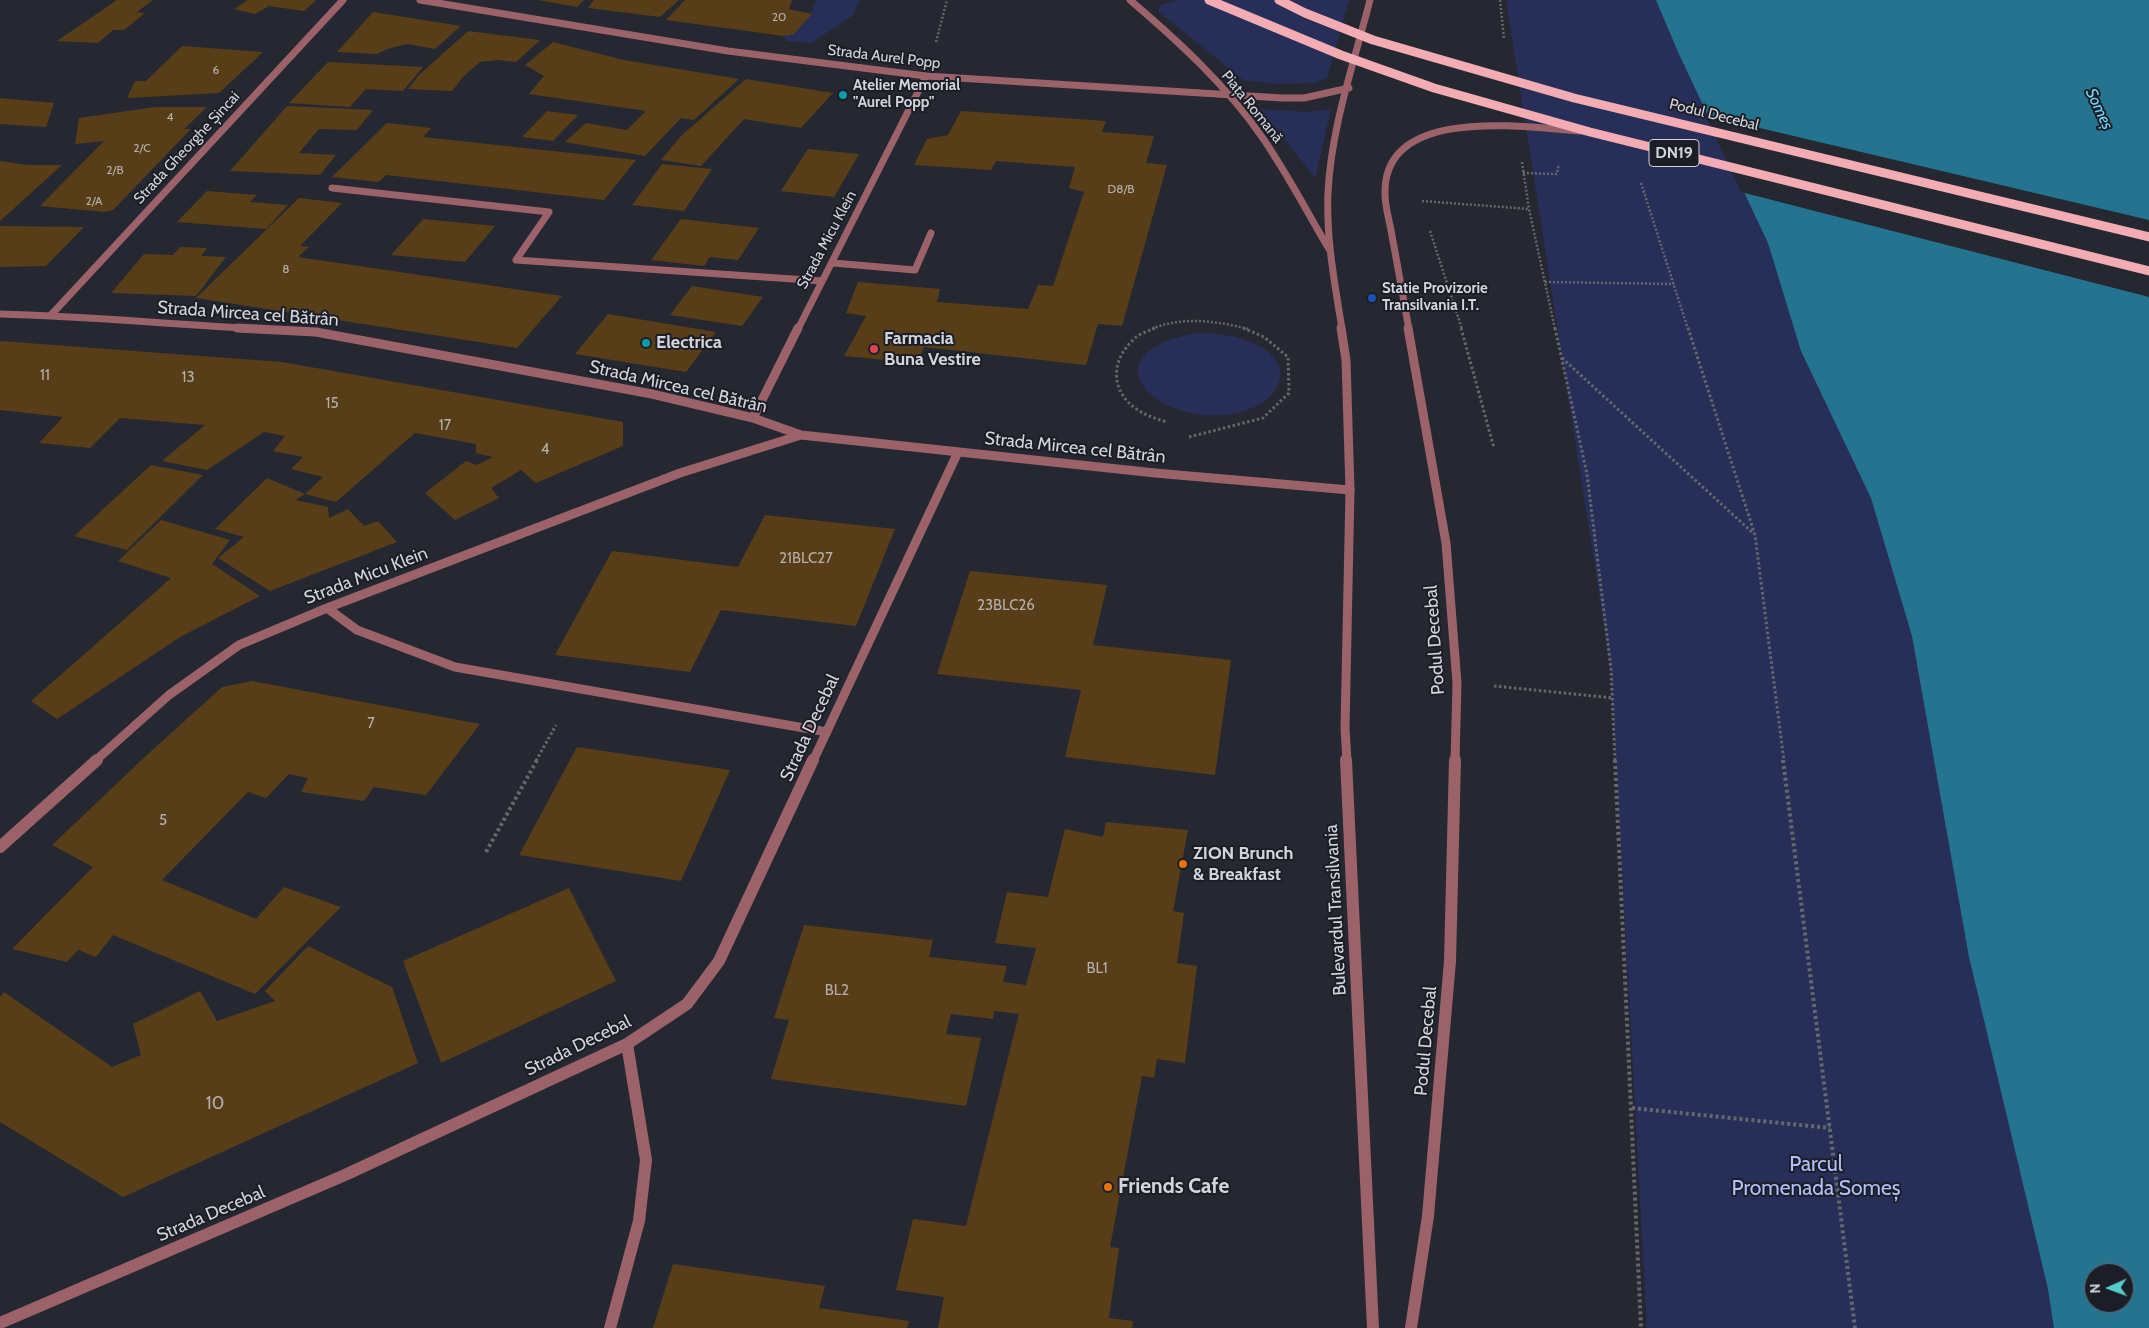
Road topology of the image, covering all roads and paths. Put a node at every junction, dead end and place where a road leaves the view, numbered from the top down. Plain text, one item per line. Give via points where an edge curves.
1 (343, 0) edge
2 (420, 0) edge
3 (947, 0) edge
4 (1130, 0) edge
5 (1209, 0) edge
6 (1279, 0) edge
7 (1370, 0) edge
8 (1500, 0) edge
9 (1504, 43) dead end
10 (936, 44) dead end
11 (926, 76) junction
12 (1349, 88) junction
13 (1227, 94) junction
14 (1590, 132) junction
15 (1520, 154) dead end
16 (1641, 182) dead end
17 (332, 188) dead end
18 (1529, 209) junction
19 (1423, 210) dead end
20 (1429, 228) dead end
21 (931, 233) dead end
22 (2149, 237) edge
23 (1330, 250) junction
24 (833, 263) junction
25 (2149, 271) edge
26 (822, 282) junction
27 (1545, 282) junction
28 (1674, 284) junction
29 (0, 314) edge
30 (51, 315) junction
31 (1562, 358) junction
32 (753, 418) junction
33 (1168, 422) dead end
34 (801, 435) junction
35 (1180, 439) dead end
36 (1494, 448) dead end
37 (958, 452) junction
38 (1350, 490) junction
39 (1755, 535) junction
40 (327, 608) junction
41 (1456, 683) junction
42 (1613, 698) junction
43 (556, 725) dead end
44 (827, 732) junction
45 (0, 847) edge
46 (486, 852) dead end
47 (627, 1044) junction
48 (1632, 1108) junction
49 (1830, 1128) junction
50 (0, 1323) edge
51 (610, 1328) edge
52 (1373, 1328) edge
53 (1411, 1328) edge
54 (1641, 1328) edge
55 (1855, 1328) edge

1 - 30 street, Strada Gheorghe Șincai
2 - 11 street, Strada Aurel Popp via 728,51
3 - 10 path
4 - 13 street, Piața Romană via 1164,29
5 - 14 main road, Podul Decebal / DN19, bridge via 1341,55 1434,88
6 - 22 main road, Podul Decebal / DN19, bridge via 1373,40 1574,98
7 - 12 street, Piața Romană
8 - 9 path
11 - 13 street, Strada Aurel Popp
11 - 24 street, Strada Micu Klein
12 - 13 street, Strada Aurel Popp via 1304,98
12 - 23 street, Piața Romană via 1336,133 1328,193
13 - 23 street, Piața Romană via 1262,136
14 - 25 main road, Podul Decebal / DN19, bridge
14 - 41 street, Podul Decebal, bridge via 1489,125 1422,136 1394,158 1385,194 1446,542
15 - 18 path
16 - 28 path
17 - 26 street via 549,212 516,260
18 - 19 path via 1420,201
18 - 27 path
20 - 36 path via 1471,358
21 - 24 street via 915,270
23 - 38 street, Piața Romană via 1346,360
24 - 26 street, Strada Micu Klein
26 - 32 street, Strada Micu Klein
27 - 28 path
27 - 31 path
28 - 39 path
29 - 30 street, Strada Mircea cel Bătrân
30 - 32 street, Strada Mircea cel Bătrân via 316,332 652,394
31 - 39 path
31 - 42 path via 1587,474
32 - 34 street, Strada Mircea cel Bătrân
33 - 35 path via 1140,411 1120,394 1114,380 1119,352 1138,336 1166,324 1232,325 1264,337 1288,357 1289,393 1263,418
34 - 37 street, Strada Mircea cel Bătrân
34 - 40 street, Strada Micu Klein via 680,474
37 - 38 street, Strada Mircea cel Bătrân
37 - 44 street, Strada Decebal
38 - 52 street, Bulevardul Transilvania via 1345,728
39 - 49 path
40 - 44 street via 356,630 455,667
40 - 45 street, Strada Micu Klein via 239,645 169,695
41 - 42 path
41 - 53 street, Podul Decebal, bridge via 1450,961 1428,1216
42 - 48 path
43 - 46 path
44 - 47 street, Strada Decebal via 719,961 687,1004
47 - 50 street, Strada Decebal via 345,1175
47 - 51 street via 646,1160 639,1221
48 - 49 path
48 - 54 path
49 - 55 path

